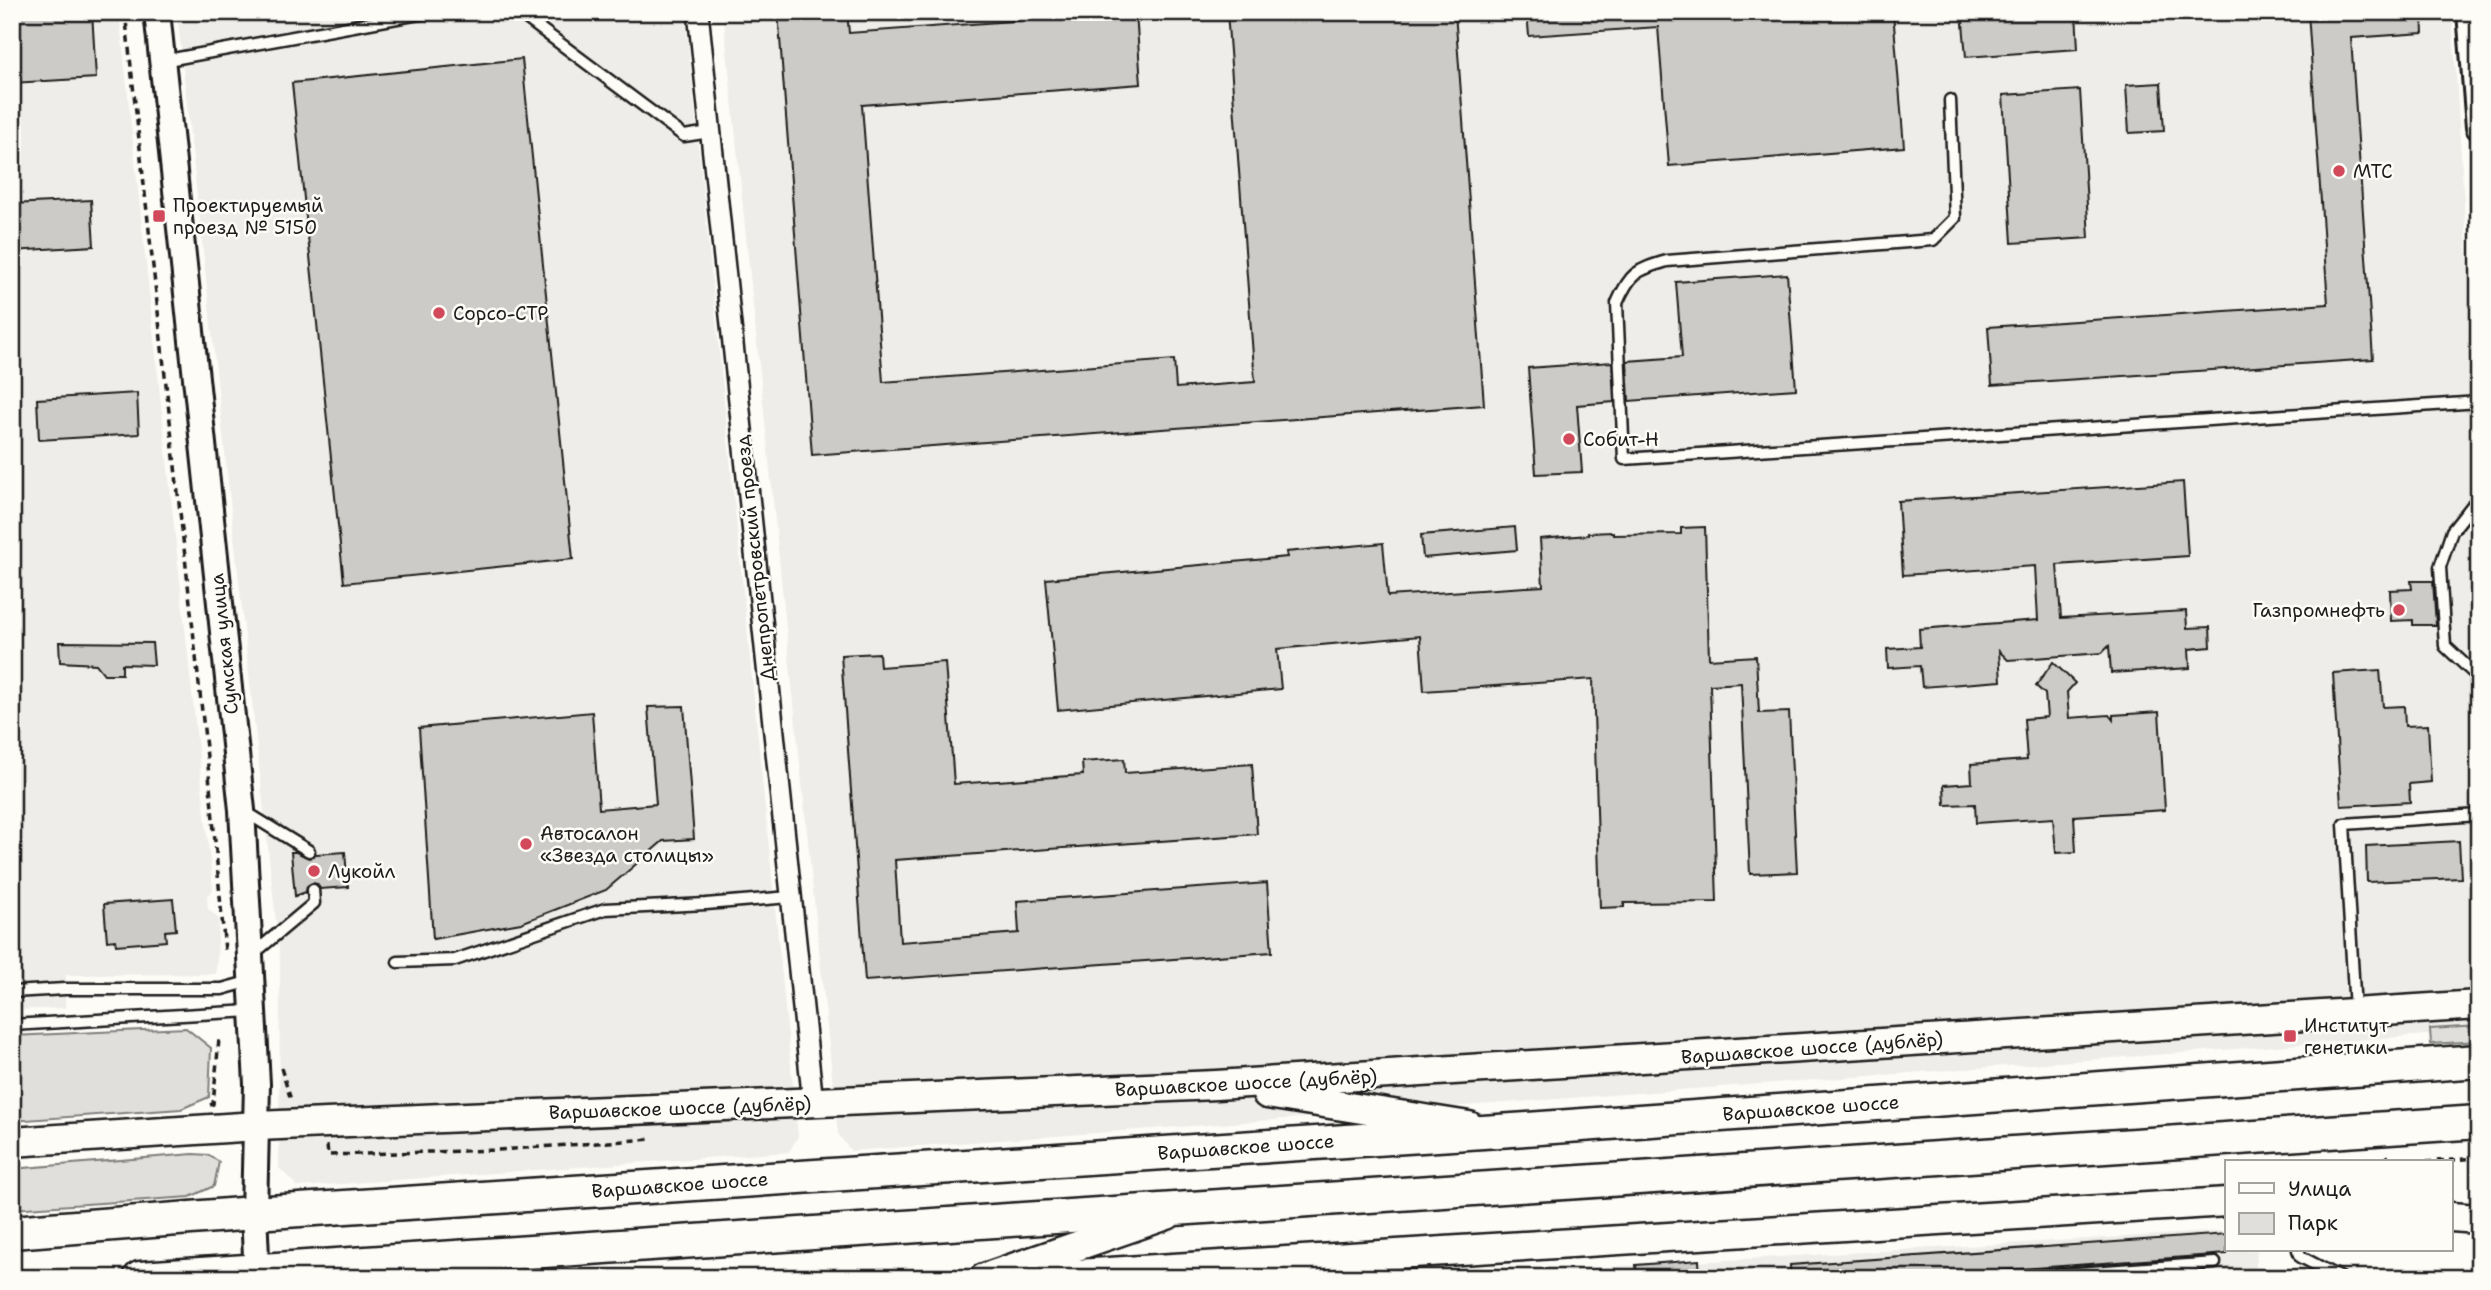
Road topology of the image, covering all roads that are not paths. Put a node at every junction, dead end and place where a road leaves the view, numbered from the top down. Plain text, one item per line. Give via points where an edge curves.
1 (157, 12) edge
2 (429, 12) edge
3 (519, 12) edge
4 (698, 12) edge
5 (2470, 12) edge
6 (161, 61) junction
7 (1950, 100) dead end
8 (2479, 127) edge
9 (710, 132) junction
10 (2479, 402) edge
11 (2479, 497) edge
12 (2479, 678) edge
13 (242, 810) junction
14 (2479, 815) edge
15 (309, 851) dead end
16 (313, 890) dead end
17 (790, 897) junction
18 (251, 956) junction
19 (398, 962) dead end
20 (252, 981) junction
21 (12, 992) edge
22 (2479, 997) edge
23 (2479, 1005) edge
24 (2428, 1009) junction
25 (252, 1011) junction
26 (2355, 1014) junction
27 (12, 1025) edge
28 (2479, 1061) edge
29 (1216, 1085) junction
30 (813, 1103) junction
31 (2479, 1122) edge
32 (257, 1126) junction
33 (1498, 1130) junction
34 (12, 1142) edge
35 (2225, 1202) edge
36 (1189, 1208) junction
37 (254, 1213) junction
38 (2452, 1217) edge
39 (2479, 1219) edge
40 (12, 1232) edge
41 (2303, 1252) edge
42 (2215, 1263) dead end
43 (257, 1274) edge
44 (140, 1278) edge
45 (984, 1278) edge
46 (1013, 1278) edge
47 (2011, 1278) edge
48 (2341, 1278) edge

1 - 6 street, Сумская улица
2 - 6 lane
3 - 9 lane via 684,136
4 - 9 street, Днепропетровский проезд
5 - 8 street
6 - 13 street, Сумская улица
7 - 10 lane via 1955,218 1933,240 1667,261 1627,279 1617,303 1625,459
9 - 17 street, Днепропетровский проезд
11 - 12 lane via 2452,531 2440,567 2445,646
13 - 15 lane
13 - 18 street, Сумская улица
14 - 26 lane via 2344,824
16 - 18 lane via 314,903
17 - 19 lane via 605,909 456,960
17 - 30 street, Днепропетровский проезд
18 - 20 street, Сумская улица
20 - 21 lane via 222,989
20 - 25 street, Сумская улица
22 - 24 street
23 - 24 main road, Варшавское шоссе (дублёр)
24 - 26 main road, Варшавское шоссе (дублёр)
25 - 27 lane
25 - 32 street, Сумская улица
26 - 29 main road, Варшавское шоссе (дублёр)
28 - 33 main road, Варшавское шоссе
29 - 30 main road, Варшавское шоссе (дублёр)
29 - 33 main road
30 - 32 main road, Варшавское шоссе (дублёр)
31 - 36 main road
32 - 34 main road, Варшавское шоссе (дублёр)
32 - 37 street, Сумская улица
33 - 37 main road, Варшавское шоссе
35 - 46 main road
36 - 43 main road
36 - 45 main road
37 - 40 main road, Варшавское шоссе
37 - 43 street, Сумская улица
38 - 39 main road
41 - 48 lane
42 - 47 lane
43 - 44 main road

